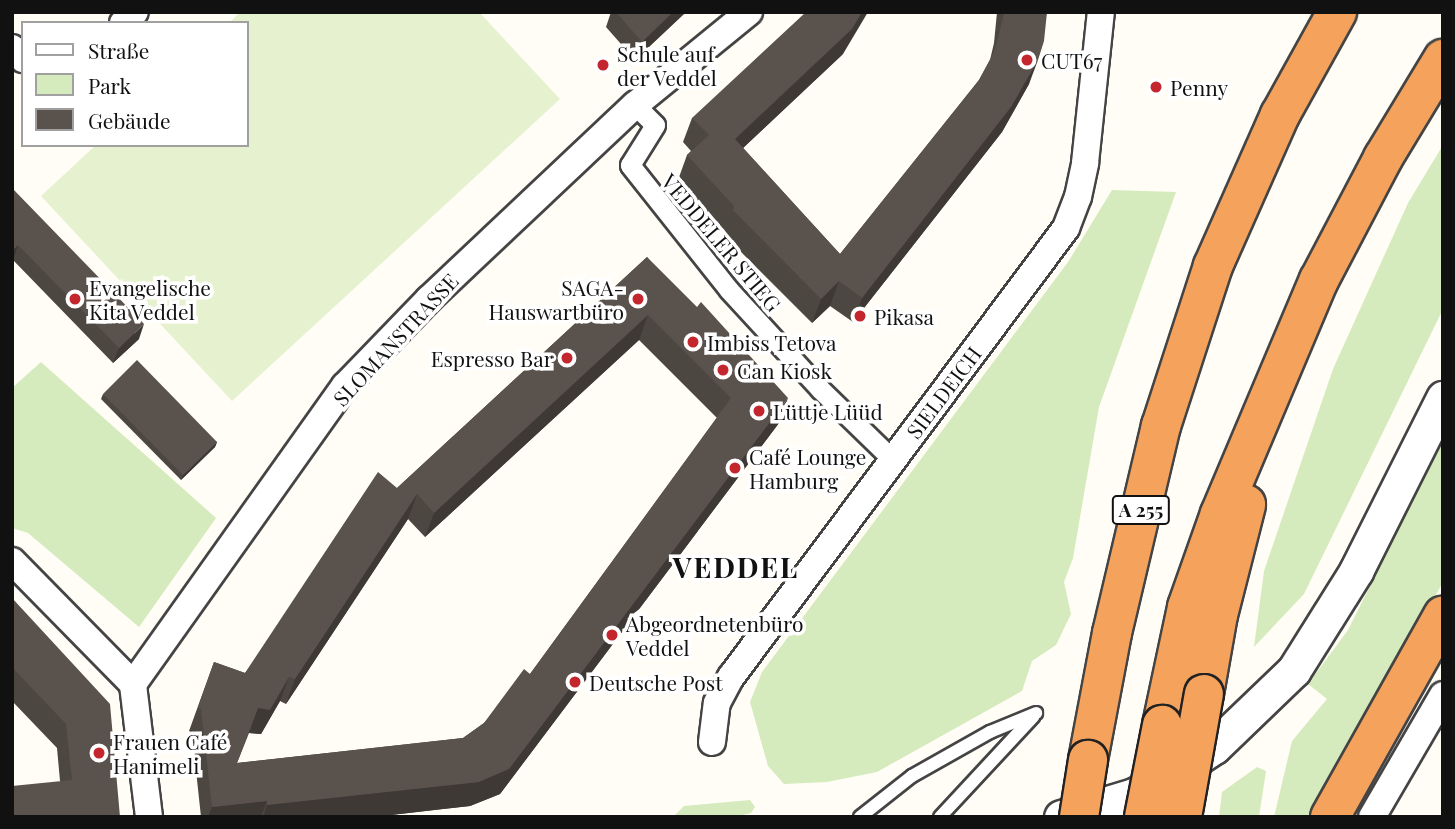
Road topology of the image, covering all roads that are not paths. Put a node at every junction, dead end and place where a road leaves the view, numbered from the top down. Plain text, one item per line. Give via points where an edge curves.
1 (749, 12) edge
2 (1101, 12) edge
3 (1337, 12) edge
4 (1443, 59) edge
5 (635, 105) junction
6 (1443, 398) edge
7 (1259, 427) junction
8 (893, 460) junction
9 (12, 561) edge
10 (1443, 616) edge
11 (134, 684) junction
12 (1443, 695) edge
13 (712, 742) dead end
14 (149, 817) edge
15 (860, 817) edge
16 (940, 817) edge
17 (1061, 817) edge
18 (1079, 817) edge
19 (1144, 817) edge
20 (1182, 817) edge
21 (1331, 817) edge
22 (1372, 817) edge

1 - 5 street, SLOMANSTRASSE
2 - 8 street, SIELDEICH via 1085,163 1074,212 1055,245
3 - 18 highway, A 255, bridge via 1280,115 1213,266 1161,426 1112,633
4 - 7 highway via 1382,158 1319,280
5 - 8 street, VEDDELER STIEG via 655,125 630,165 729,290
5 - 11 street, SLOMANSTRASSE via 429,299 345,386
6 - 17 street via 1356,571 1294,670 1214,747 1174,774 1134,795
7 - 19 highway, bridge via 1220,513 1187,607
7 - 20 highway, bridge via 1245,511 1218,615
8 - 13 street, SIELDEICH via 723,689 714,715
9 - 11 street
10 - 21 highway
11 - 14 street
12 - 22 street
15 - 16 lane via 912,776 990,732 1036,713

